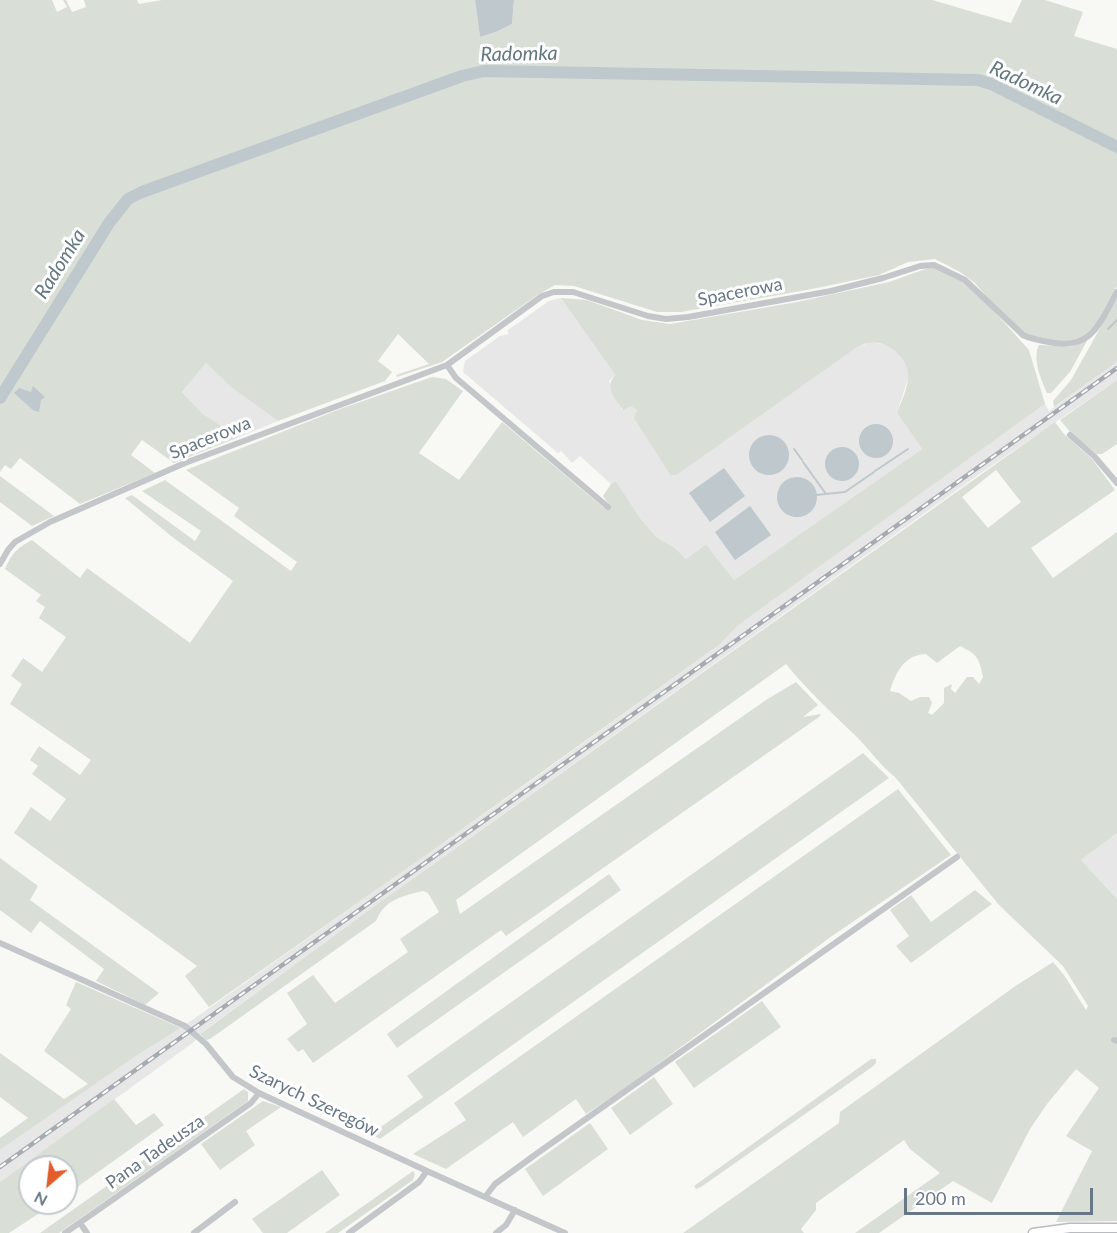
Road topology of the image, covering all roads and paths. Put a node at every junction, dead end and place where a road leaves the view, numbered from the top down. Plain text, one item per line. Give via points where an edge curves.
1 (1117, 292) edge
2 (447, 365) junction
3 (1070, 435) dead end
4 (1117, 483) edge
5 (608, 507) dead end
6 (0, 564) edge
7 (957, 857) dead end
8 (0, 943) edge
9 (259, 1093) junction
10 (427, 1171) junction
11 (485, 1197) junction
12 (235, 1202) dead end
13 (515, 1210) junction
14 (80, 1223) junction
15 (1117, 1228) edge
16 (65, 1233) edge
17 (87, 1233) edge
18 (194, 1233) edge
19 (349, 1233) edge
20 (496, 1233) edge
21 (565, 1233) edge
22 (1033, 1233) edge

1 - 2 street, Spacerowa via 1095,331 1072,345 1023,335 966,280 934,265 831,291 666,319 573,292 554,292 542,296
2 - 5 street via 456,378
2 - 6 street, Spacerowa via 203,456 60,518 19,539
3 - 4 street
7 - 11 street via 539,1152 495,1184
8 - 9 street, Szarych Szeregów via 185,1026 233,1077
9 - 10 street, Szarych Szeregów
9 - 14 street, Pana Tadeusza via 251,1103
10 - 11 street, Szarych Szeregów
10 - 19 street via 419,1182
11 - 13 street, Szarych Szeregów
12 - 18 street
13 - 20 street
13 - 21 street, Szarych Szeregów
14 - 16 street, Pana Tadeusza
14 - 17 street
15 - 22 street

